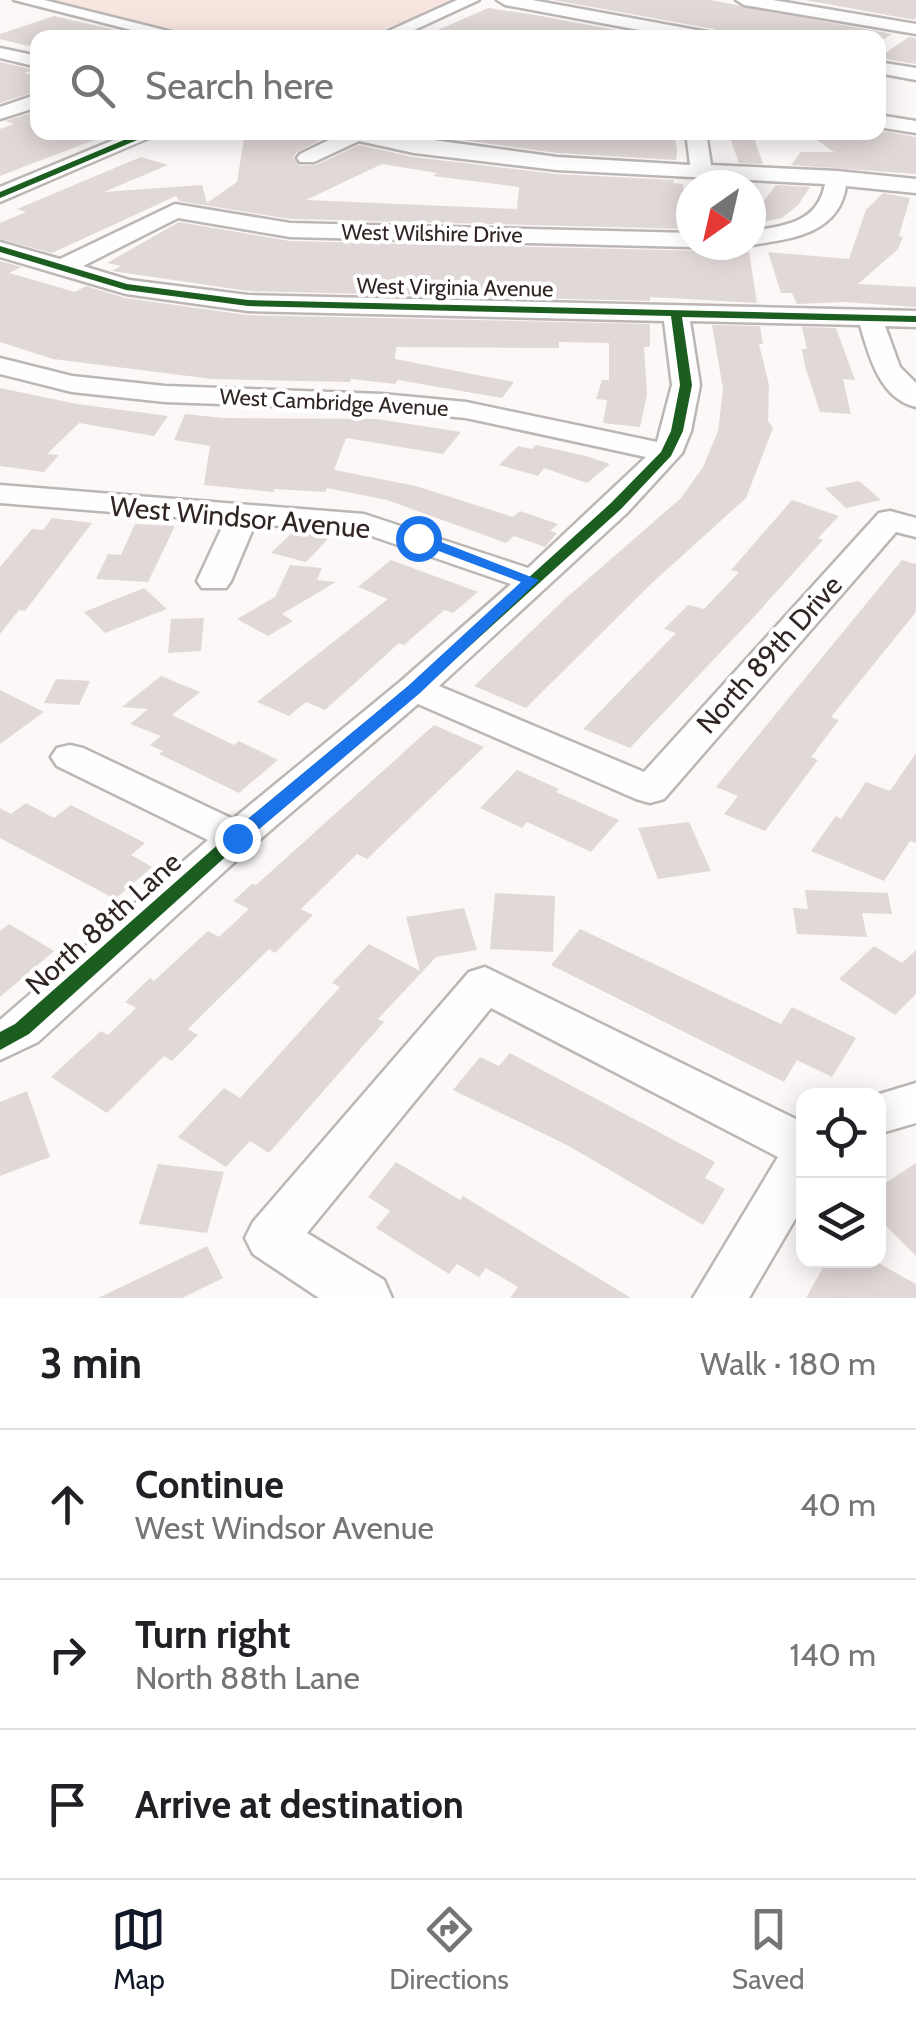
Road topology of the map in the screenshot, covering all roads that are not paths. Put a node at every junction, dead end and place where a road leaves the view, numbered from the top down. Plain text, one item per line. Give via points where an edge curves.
1 (22, 0) edge
2 (471, 0) edge
3 (504, 0) edge
4 (744, 0) edge
5 (796, 4) edge
6 (640, 6) dead end
7 (616, 20) junction
8 (916, 29) edge
9 (153, 30) edge
10 (399, 30) edge
11 (670, 30) edge
12 (0, 53) edge
13 (30, 60) edge
14 (886, 69) edge
15 (916, 74) edge
16 (30, 103) edge
17 (0, 113) edge
18 (886, 122) edge
19 (916, 127) edge
20 (133, 140) edge
21 (339, 140) edge
22 (385, 140) edge
23 (697, 140) edge
24 (307, 158) dead end
25 (701, 170) edge
26 (676, 172) edge
27 (766, 175) edge
28 (837, 177) junction
29 (916, 186) edge
30 (0, 195) edge
31 (766, 237) edge
32 (676, 240) edge
33 (0, 249) edge
34 (59, 269) junction
35 (676, 314) junction
36 (870, 318) junction
37 (916, 319) edge
38 (0, 366) edge
39 (906, 399) edge
40 (667, 453) junction
41 (5, 502) edge
42 (244, 512) junction
43 (903, 524) edge
44 (532, 580) junction
45 (214, 581) dead end
46 (414, 690) junction
47 (70, 756) dead end
48 (237, 838) junction
49 (0, 1042) edge
50 (916, 1102) edge
51 (886, 1111) edge
52 (796, 1143) edge
53 (796, 1171) edge
54 (365, 1298) edge
55 (720, 1298) edge

1 - 9 street
2 - 10 street
3 - 7 street
4 - 5 street
5 - 8 street
6 - 7 street
7 - 11 street
12 - 13 street
14 - 15 street
16 - 17 street
18 - 19 street
20 - 30 street
21 - 24 street
22 - 26 street via 508,161
23 - 25 street
27 - 28 street
28 - 29 street
28 - 31 street via 832,205 809,234
32 - 34 street, West Wilshire Drive via 290,230 175,211
33 - 34 street, West Virginia Avenue
34 - 35 street, West Virginia Avenue via 170,295 248,303
35 - 36 street, West Virginia Avenue
35 - 40 street, North 88th Lane via 686,385
36 - 37 street, West Virginia Avenue
36 - 39 street via 886,370
38 - 40 street, West Cambridge Avenue via 72,384 165,394 466,410
40 - 44 street, North 88th Lane
41 - 42 street, West Windsor Avenue
42 - 44 street, West Windsor Avenue via 364,523
42 - 45 street
43 - 46 street, North 89th Drive via 650,790
44 - 46 street, North 88th Lane
46 - 48 street, North 88th Lane
47 - 48 street
48 - 49 street, North 88th Lane
50 - 51 street
52 - 54 street via 484,984 271,1238
53 - 55 street

